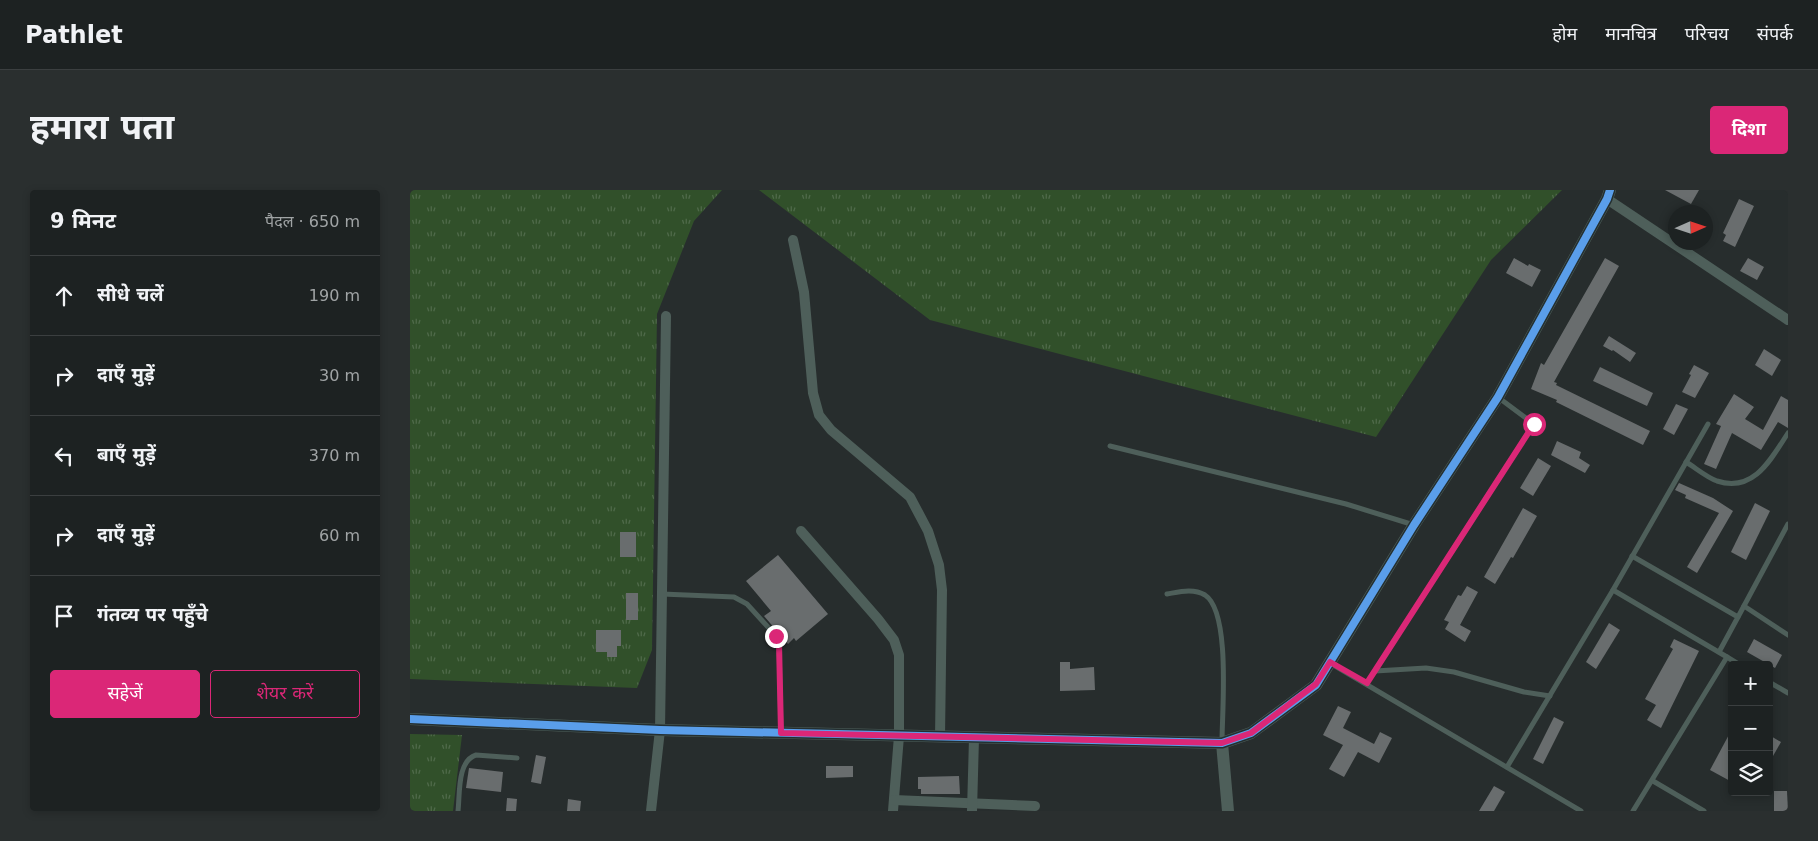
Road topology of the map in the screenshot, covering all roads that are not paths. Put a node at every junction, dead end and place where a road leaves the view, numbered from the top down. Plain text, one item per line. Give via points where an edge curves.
1 (1608, 195) edge
2 (793, 240) dead end
3 (666, 316) dead end
4 (1788, 320) edge
5 (1498, 397) junction
6 (1708, 424) dead end
7 (1788, 433) edge
8 (1110, 446) dead end
9 (1686, 462) junction
10 (1788, 524) edge
11 (1414, 525) junction
12 (802, 531) dead end
13 (1632, 556) junction
14 (1613, 590) junction
15 (662, 594) junction
16 (1167, 594) dead end
17 (1744, 606) junction
18 (1738, 617) junction
19 (1788, 635) edge
20 (1719, 652) junction
21 (1727, 657) junction
22 (1734, 661) edge
23 (1330, 662) junction
24 (1375, 671) junction
25 (1367, 683) junction
26 (1773, 684) edge
27 (1788, 693) edge
28 (1550, 696) junction
29 (410, 720) edge
30 (660, 730) junction
31 (781, 733) junction
32 (899, 736) junction
33 (940, 737) junction
34 (974, 738) junction
35 (1222, 743) junction
36 (517, 758) dead end
37 (1507, 767) junction
38 (1653, 781) junction
39 (894, 806) edge
40 (1035, 806) dead end
41 (972, 807) edge
42 (458, 811) edge
43 (651, 811) edge
44 (1228, 811) edge
45 (1581, 811) edge
46 (1633, 811) edge
47 (1704, 811) edge

1 - 4 street
1 - 5 street
2 - 33 street via 804,292 813,393 819,415 831,430 910,497 928,531 939,565 942,590
3 - 15 street
5 - 11 street
5 - 24 lane via 1534,424
6 - 9 lane
7 - 9 lane via 1762,470 1747,480 1730,484 1714,480
8 - 11 lane via 1346,504
9 - 13 lane
10 - 17 lane
11 - 23 street
12 - 32 street via 894,640 898,655
13 - 14 lane
13 - 18 lane
14 - 20 lane
14 - 28 lane
15 - 30 street
15 - 31 lane via 734,597 747,604 776,636 779,643
16 - 35 lane via 1185,591 1205,595 1216,611 1222,642
17 - 18 lane
17 - 19 lane
18 - 20 lane
20 - 21 lane
21 - 22 lane
21 - 38 lane
23 - 25 lane
23 - 35 street via 1316,684 1258,728
24 - 25 lane
24 - 28 lane via 1426,668
25 - 37 lane
26 - 27 lane
28 - 37 lane
29 - 30 street
30 - 31 street
30 - 43 street
31 - 32 street
32 - 33 street
32 - 39 street
33 - 34 street
34 - 35 street
34 - 41 street
35 - 44 street
36 - 42 lane via 470,757 464,766
37 - 45 lane
38 - 46 lane
38 - 47 lane
39 - 41 street
40 - 41 street

